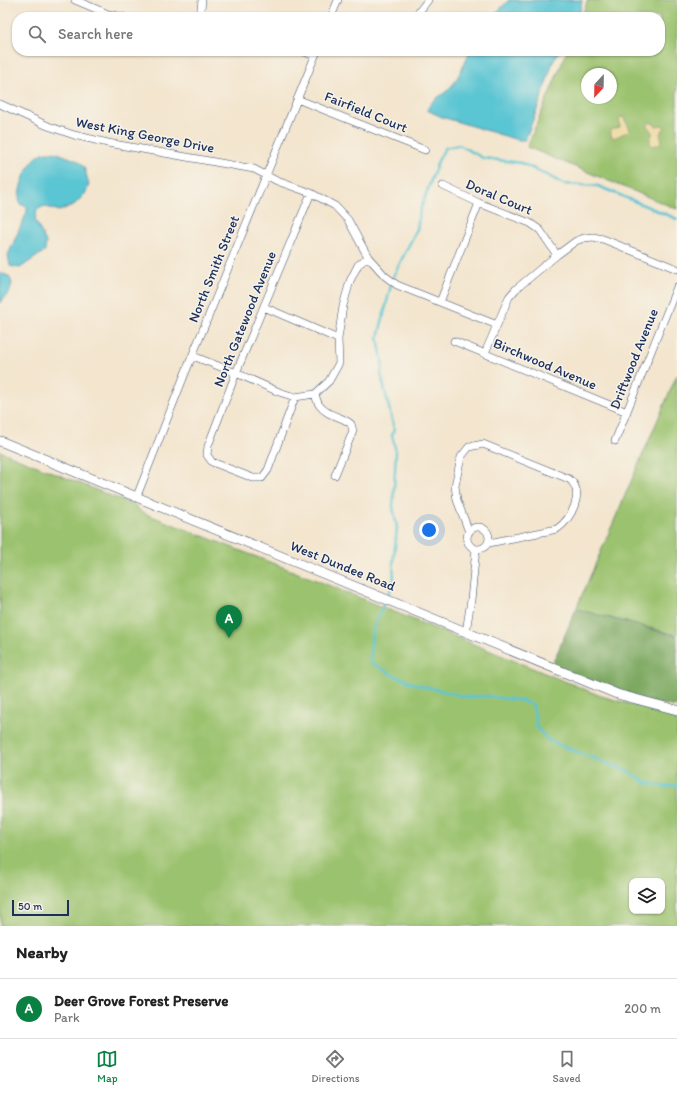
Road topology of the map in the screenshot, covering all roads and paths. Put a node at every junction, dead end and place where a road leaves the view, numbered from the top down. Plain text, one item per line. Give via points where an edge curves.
1 (75, 0) edge
2 (202, 0) edge
3 (338, 0) edge
4 (428, 0) edge
5 (103, 12) edge
6 (201, 12) edge
7 (333, 12) edge
8 (419, 12) edge
9 (315, 56) edge
10 (297, 99) junction
11 (0, 104) edge
12 (425, 150) dead end
13 (266, 176) junction
14 (442, 186) dead end
15 (310, 193) junction
16 (479, 203) junction
17 (557, 255) junction
18 (368, 257) junction
19 (677, 269) edge
20 (677, 287) edge
21 (440, 302) junction
22 (264, 307) junction
23 (497, 325) junction
24 (338, 339) junction
25 (454, 341) dead end
26 (486, 353) junction
27 (192, 356) junction
28 (236, 373) junction
29 (315, 394) junction
30 (295, 397) junction
31 (627, 412) junction
32 (0, 441) edge
33 (615, 441) dead end
34 (335, 475) dead end
35 (137, 496) junction
36 (469, 532) junction
37 (489, 543) junction
38 (476, 549) junction
39 (466, 632) junction
40 (677, 710) edge

1 - 5 street
2 - 6 street
3 - 7 street
4 - 8 street
9 - 10 street, North Smith Street
10 - 12 street, Fairfield Court
10 - 13 street, North Smith Street
11 - 13 street, West King George Drive via 48,126 87,139 254,169
13 - 15 street, West King George Drive
13 - 27 street, North Smith Street
14 - 16 street, Doral Court
15 - 18 street, West King George Drive via 335,206 348,220
15 - 22 street, North Gatewood Avenue
16 - 17 street, Doral Court via 530,222 540,230
16 - 21 street
17 - 19 street via 576,241 593,236
17 - 23 street via 516,289
18 - 21 street, West King George Drive via 397,285
18 - 24 street via 358,265 350,281
20 - 31 street, Driftwood Avenue
21 - 23 street, West King George Drive
22 - 24 street
22 - 28 street, North Gatewood Avenue
23 - 26 street
24 - 29 street via 339,363 329,381
25 - 26 street, Birchwood Avenue
26 - 31 street, Birchwood Avenue
27 - 28 street
27 - 35 street, North Smith Street
28 - 30 street
28 - 30 street, North Gatewood Avenue via 208,446 207,455 212,462 253,478 262,478 268,470
29 - 30 street
29 - 34 street via 320,406 328,413 346,419 351,424 352,432
31 - 33 street, Driftwood Avenue
32 - 35 main road, West Dundee Road
35 - 39 main road, West Dundee Road
36 - 37 street via 478,527 485,529 489,535
36 - 37 street via 457,500 455,486 461,457 469,447 483,444 575,483 577,500 564,524 557,529
36 - 38 street via 468,543
37 - 38 street via 484,548
38 - 39 street
39 - 40 main road, West Dundee Road via 617,694

